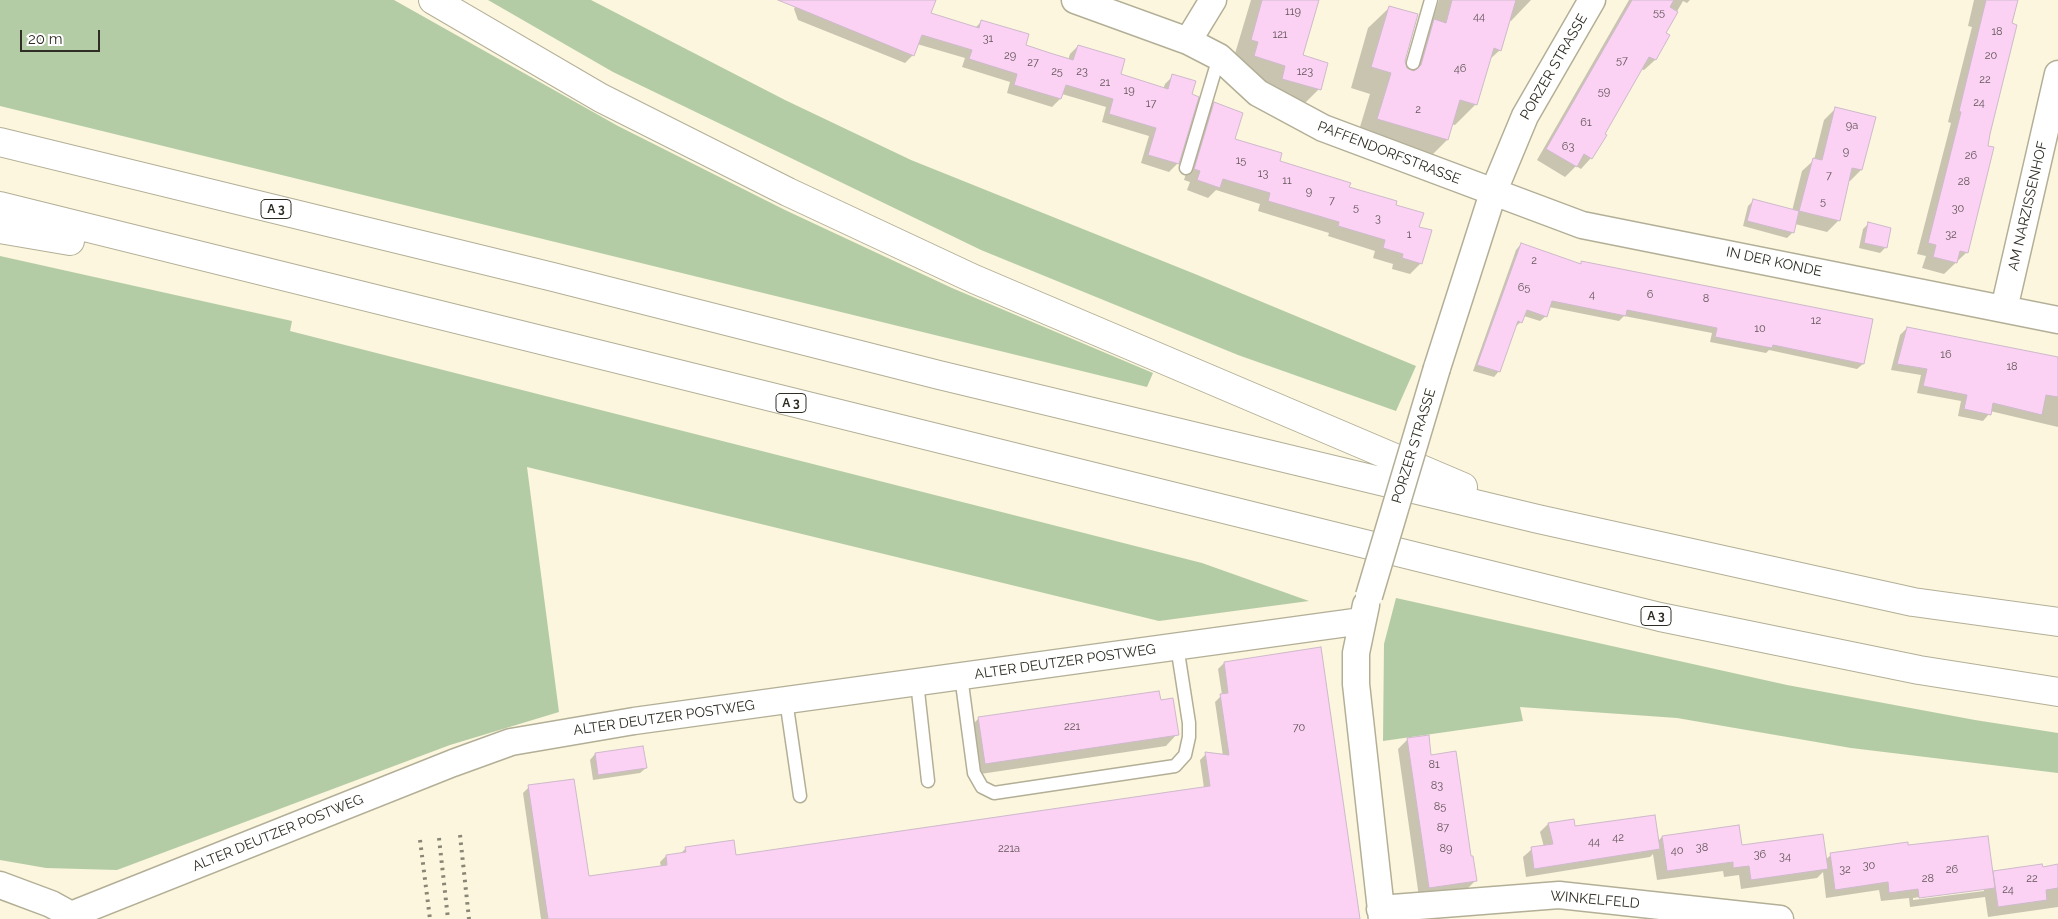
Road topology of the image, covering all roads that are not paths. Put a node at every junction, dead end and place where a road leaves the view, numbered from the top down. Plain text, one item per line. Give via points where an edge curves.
1 (433, 0) edge
2 (1213, 0) edge
3 (1431, 0) edge
4 (1592, 0) edge
5 (1090, 2) edge
6 (1188, 41) junction
7 (1218, 57) junction
8 (1413, 63) dead end
9 (2058, 74) edge
10 (0, 142) edge
11 (1186, 168) dead end
12 (1493, 193) junction
13 (0, 206) edge
14 (0, 229) edge
15 (322, 288) junction
16 (2004, 309) junction
17 (2058, 320) edge
18 (1538, 519) junction
19 (1365, 608) junction
20 (2058, 622) edge
21 (1177, 646) junction
22 (961, 676) junction
23 (918, 682) junction
24 (2058, 692) edge
25 (786, 700) junction
26 (928, 781) dead end
27 (800, 796) dead end
28 (0, 885) edge
29 (1381, 914) edge
30 (73, 917) edge
31 (1780, 919) edge

1 - 18 highway via 601,98 788,192 974,279
2 - 6 street
3 - 8 lane
4 - 12 street, PORZER STRASSE via 1525,116
5 - 6 street, PAFFENDORFSTRASSE
6 - 7 street, PAFFENDORFSTRASSE
7 - 11 lane
7 - 12 street, PAFFENDORFSTRASSE via 1258,93 1323,128
9 - 16 street, AM NARZISSENHOF
10 - 18 highway, A 3
12 - 16 street, IN DER KONDE via 1582,225
12 - 19 street, PORZER STRASSE, bridge
13 - 15 highway, A 3
14 - 15 highway
15 - 24 highway, A 3 via 1660,617 1919,670
16 - 17 street, IN DER KONDE
18 - 20 highway, A 3 via 1913,602
19 - 21 street, ALTER DEUTZER POSTWEG
19 - 29 street, PORZER STRASSE via 1356,653 1356,684
21 - 22 street, ALTER DEUTZER POSTWEG
21 - 22 lane via 1189,737 1185,755 1175,766 994,793 982,787 974,773
22 - 23 street, ALTER DEUTZER POSTWEG
23 - 25 street, ALTER DEUTZER POSTWEG
23 - 26 lane
25 - 27 lane
25 - 30 street, ALTER DEUTZER POSTWEG via 511,742 444,766
28 - 30 street, ALTER DEUTZER POSTWEG via 51,904
29 - 31 street, WINKELFELD via 1559,895

